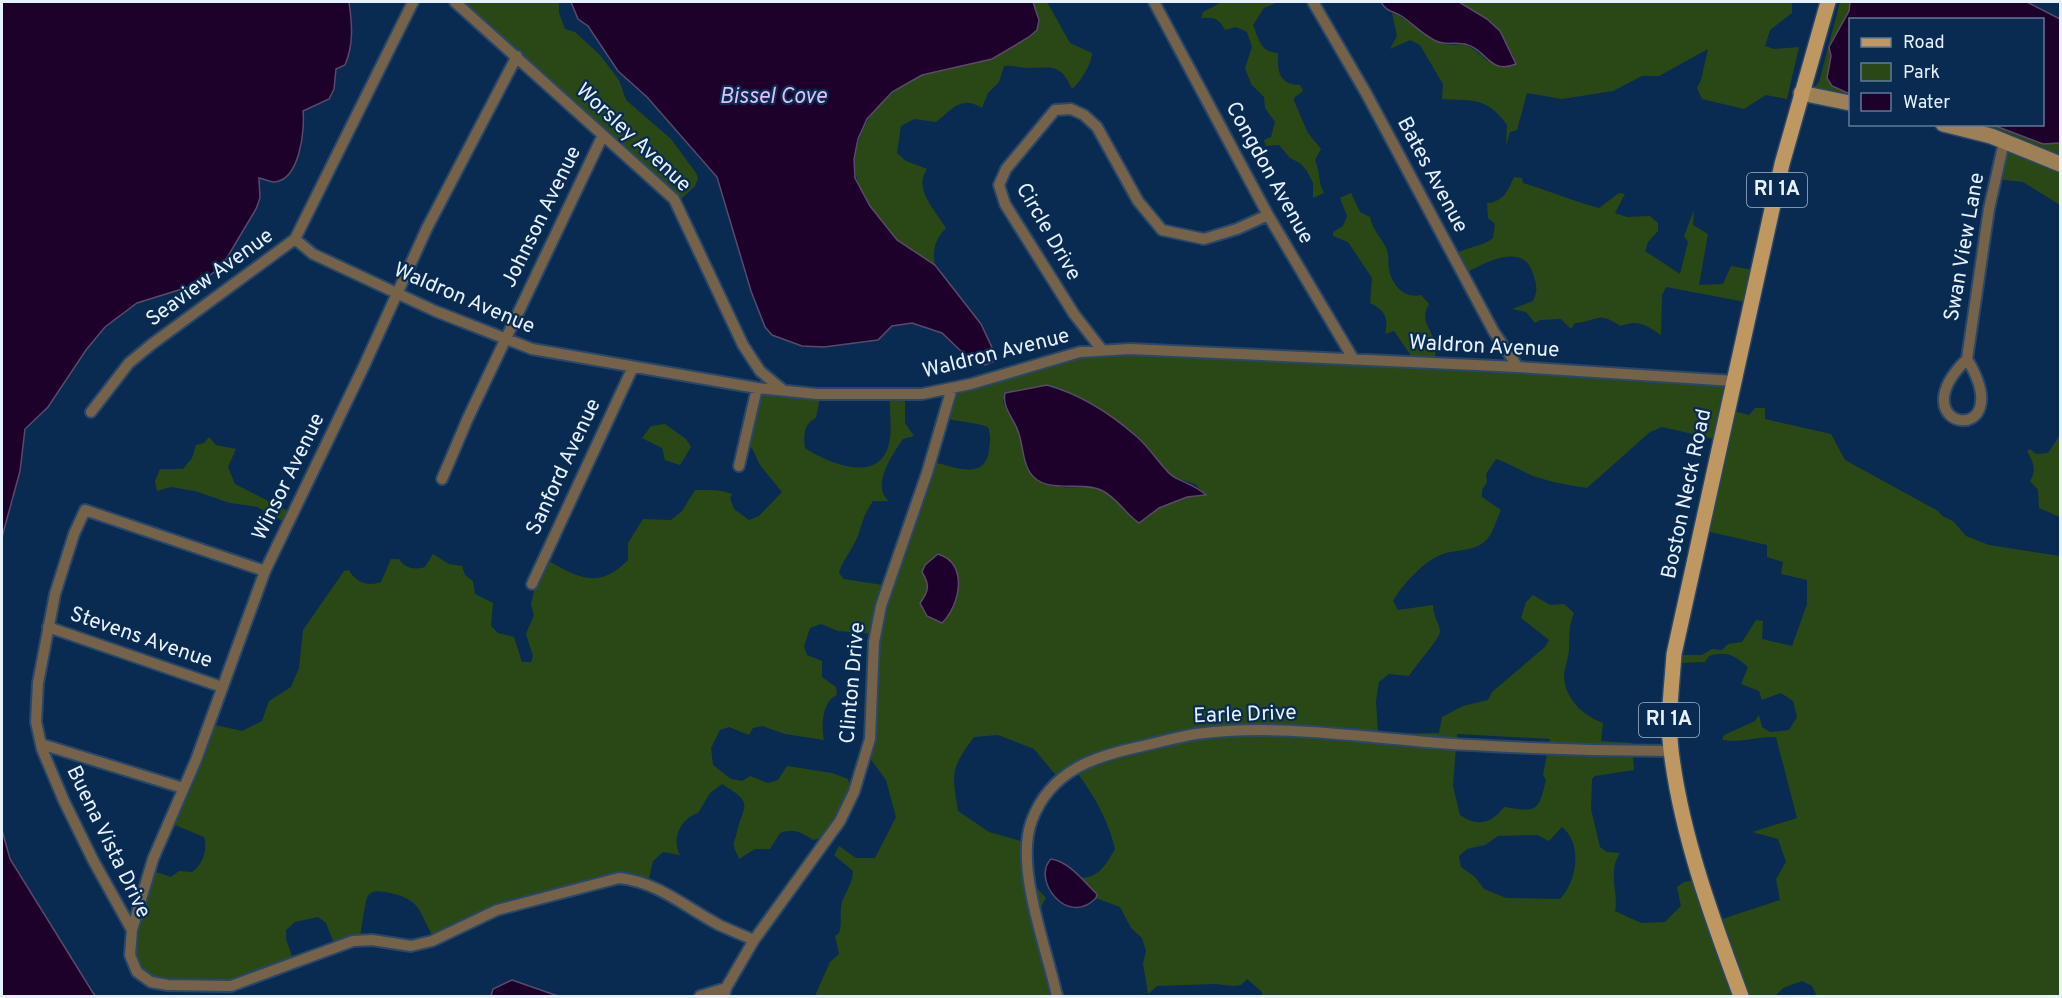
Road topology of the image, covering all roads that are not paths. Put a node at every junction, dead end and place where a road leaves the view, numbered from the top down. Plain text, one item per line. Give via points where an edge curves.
1 (412, 2) edge
2 (455, 2) edge
3 (1154, 2) edge
4 (1312, 2) edge
5 (1828, 2) edge
6 (516, 56) junction
7 (1800, 93) junction
8 (1849, 103) edge
9 (1950, 126) edge
10 (603, 135) junction
11 (2004, 142) junction
12 (2061, 164) edge
13 (1268, 215) junction
14 (295, 239) junction
15 (398, 293) junction
16 (504, 340) junction
17 (1102, 350) junction
18 (1354, 360) junction
19 (1966, 360) junction
20 (633, 367) junction
21 (1518, 367) junction
22 (1734, 381) junction
23 (757, 388) junction
24 (952, 388) junction
25 (784, 391) junction
26 (91, 412) dead end
27 (740, 466) dead end
28 (442, 480) dead end
29 (265, 571) junction
30 (532, 584) dead end
31 (48, 627) junction
32 (222, 687) junction
33 (41, 744) junction
34 (1671, 752) junction
35 (183, 788) junction
36 (132, 930) junction
37 (753, 940) junction
38 (725, 992) edge
39 (700, 996) edge
40 (1057, 996) edge
41 (1741, 996) edge

1 - 14 street, Seaview Avenue
2 - 6 street, Worsley Avenue
3 - 13 street, Congdon Avenue
4 - 21 street, Bates Avenue via 1494,332
5 - 7 main road, Boston Neck Road / RI 1A
6 - 10 street, Worsley Avenue
6 - 15 street, Winsor Avenue via 453,174
7 - 8 street
7 - 22 main road, Boston Neck Road / RI 1A
9 - 11 street
10 - 16 street, Johnson Avenue
10 - 25 street, Worsley Avenue via 675,198 743,345 760,370
11 - 12 street
11 - 19 street, Swan View Lane via 1989,209
13 - 17 street, Circle Drive via 1204,239 1162,230 1138,201 1097,128 1071,109 1055,110 1006,169 999,185 1005,204 1074,314
13 - 18 street, Congdon Avenue
14 - 15 street, Waldron Avenue via 313,254
14 - 26 street, Seaview Avenue via 129,363
15 - 16 street, Waldron Avenue
15 - 29 street, Winsor Avenue
16 - 20 street, Waldron Avenue via 532,349
16 - 28 street, Johnson Avenue
17 - 18 street, Waldron Avenue via 1159,349
17 - 24 street, Waldron Avenue via 1080,352
18 - 21 street, Waldron Avenue
19 - 19 street, Swan View Lane via 1977,376 1981,404 1972,418 1956,421 1949,416 1944,401 1954,372
20 - 23 street, Waldron Avenue
20 - 30 street, Sanford Avenue
21 - 22 street, Waldron Avenue
22 - 34 main road, Boston Neck Road / RI 1A via 1674,654 1669,717
23 - 25 street, Waldron Avenue
23 - 27 street
24 - 25 street, Waldron Avenue via 922,394 868,396
24 - 37 street, Clinton Drive via 881,606 874,642 871,729 864,766 840,821
29 - 31 street, Buena Vista Drive via 85,510 74,534
29 - 32 street, Winsor Avenue
31 - 32 street, Stevens Avenue
31 - 33 street, Buena Vista Drive via 38,682 36,722
32 - 35 street, Winsor Avenue
33 - 35 street
33 - 36 street, Buena Vista Drive via 93,860
34 - 40 street, Earle Drive via 1470,745 1283,731 1196,734 1079,764 1041,800 1026,840 1037,915
34 - 41 main road, Boston Neck Road / RI 1A via 1685,823 1718,935
35 - 36 street, Winsor Avenue via 153,859
36 - 37 street, Buena Vista Drive via 130,956 136,972 151,982 231,986 353,941 411,946 432,941 497,910 619,878 639,880
37 - 38 street, Clinton Drive
38 - 39 street, Clinton Drive

